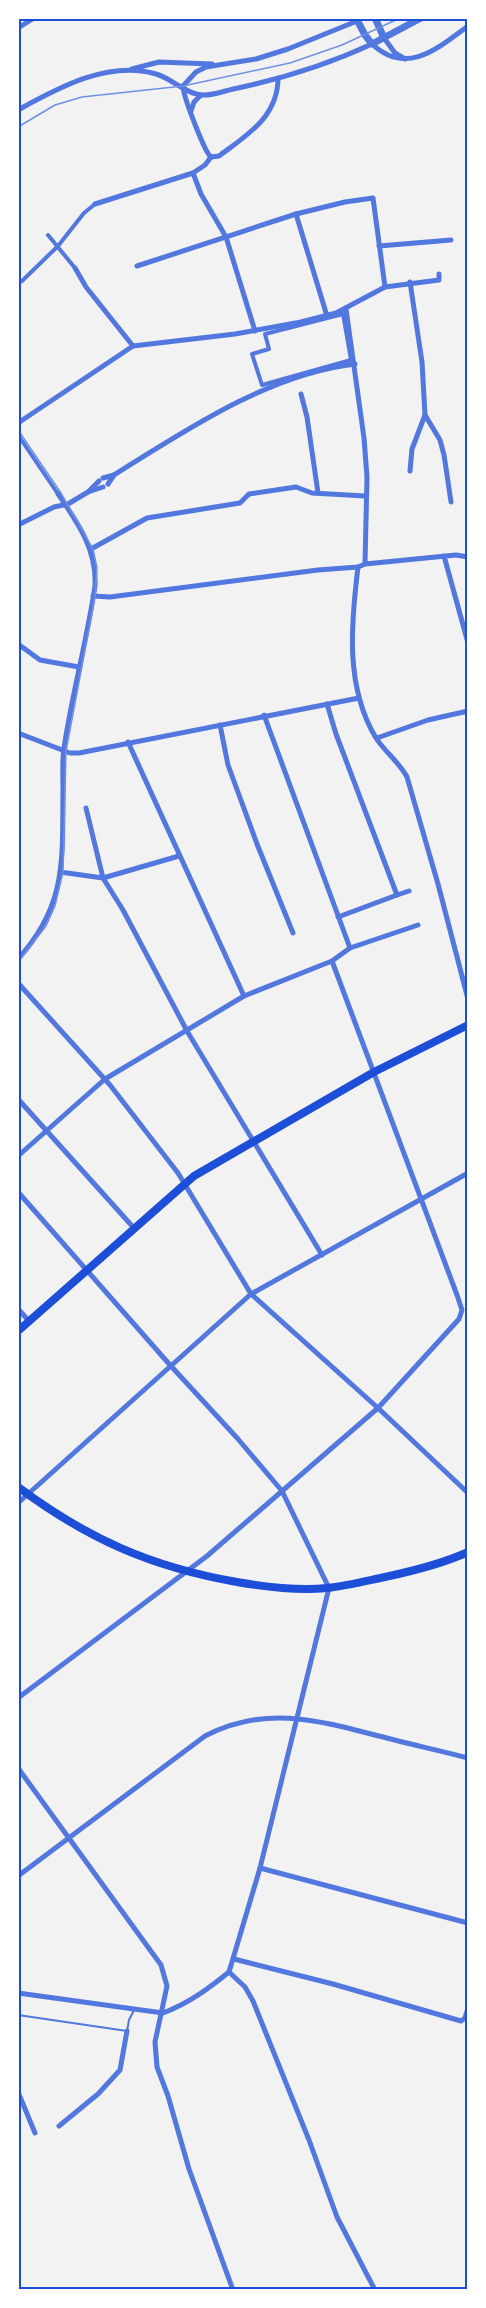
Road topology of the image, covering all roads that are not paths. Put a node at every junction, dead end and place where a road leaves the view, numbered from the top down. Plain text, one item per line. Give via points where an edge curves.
1 (34, 18) edge
2 (375, 18) edge
3 (421, 18) edge
4 (359, 19) edge
5 (468, 26) edge
6 (18, 28) edge
7 (384, 38) junction
8 (372, 44) junction
9 (406, 60) junction
10 (216, 64) junction
11 (128, 70) junction
12 (278, 78) junction
13 (183, 86) junction
14 (201, 95) junction
15 (18, 110) edge
16 (191, 111) junction
17 (211, 157) junction
18 (193, 173) junction
19 (95, 204) joint
20 (296, 214) junction
21 (48, 235) dead end
22 (226, 237) junction
23 (451, 240) dead end
24 (58, 246) junction
25 (380, 246) junction
26 (137, 266) dead end
27 (75, 268) joint
28 (439, 274) dead end
29 (18, 282) edge
30 (410, 282) junction
31 (385, 287) junction
32 (346, 309) junction
33 (327, 316) junction
34 (255, 331) junction
35 (133, 346) junction
36 (355, 364) junction
37 (262, 385) joint
38 (300, 394) dead end
39 (425, 415) junction
40 (18, 423) edge
41 (18, 435) edge
42 (410, 471) dead end
43 (114, 475) junction
44 (88, 492) junction
45 (318, 493) junction
46 (58, 494) joint
47 (365, 496) junction
48 (451, 502) dead end
49 (66, 505) junction
50 (18, 525) edge
51 (91, 549) junction
52 (444, 556) junction
53 (468, 557) edge
54 (364, 564) junction
55 (358, 567) junction
56 (93, 596) junction
57 (468, 643) edge
58 (18, 644) edge
59 (79, 668) junction
60 (359, 698) junction
61 (327, 704) junction
62 (468, 711) edge
63 (264, 716) junction
64 (220, 725) junction
65 (18, 734) edge
66 (377, 738) junction
67 (128, 742) junction
68 (63, 750) junction
69 (86, 808) dead end
70 (179, 856) junction
71 (60, 872) junction
72 (103, 878) junction
73 (409, 891) dead end
74 (397, 895) junction
75 (338, 917) junction
76 (418, 925) dead end
77 (293, 933) dead end
78 (350, 948) junction
79 (18, 959) edge
80 (332, 961) junction
81 (18, 983) edge
82 (244, 996) junction
83 (468, 999) edge
84 (468, 1024) edge
85 (187, 1031) junction
86 (374, 1072) junction
87 (105, 1079) junction
88 (18, 1099) edge
89 (46, 1130) junction
90 (254, 1142) junction
91 (18, 1156) edge
92 (468, 1173) edge
93 (184, 1183) junction
94 (18, 1192) edge
95 (420, 1199) junction
96 (133, 1227) junction
97 (322, 1254) junction
98 (88, 1269) junction
99 (251, 1294) junction
100 (18, 1309) edge
101 (29, 1321) junction
102 (18, 1331) edge
103 (170, 1365) junction
104 (378, 1408) junction
105 (18, 1487) edge
106 (282, 1491) junction
107 (468, 1493) edge
108 (27, 1494) junction
109 (18, 1503) edge
110 (468, 1552) edge
111 (187, 1572) junction
112 (328, 1588) junction
113 (18, 1698) edge
114 (298, 1718) junction
115 (468, 1758) edge
116 (18, 1768) edge
117 (69, 1837) junction
118 (260, 1868) junction
119 (18, 1876) edge
120 (468, 1923) edge
121 (234, 1959) junction
122 (229, 1972) junction
123 (18, 1993) edge
124 (468, 2008) edge
125 (135, 2009) junction
126 (163, 2013) junction
127 (18, 2015) edge
128 (128, 2031) junction
129 (18, 2092) edge
130 (59, 2126) dead end
131 (35, 2133) dead end
132 (233, 2290) edge
133 (375, 2290) edge

1 - 6 street
2 - 7 street
3 - 7 street
4 - 8 street
4 - 10 street via 288,49 256,59
5 - 9 street via 424,54
7 - 8 street
7 - 9 street
8 - 9 street via 387,56
8 - 12 street via 341,59
10 - 11 street via 159,62
10 - 13 street via 201,69
11 - 13 street via 159,74
11 - 15 street via 79,80
12 - 14 street
12 - 17 street via 275,100 264,119 219,156
13 - 14 street
13 - 16 street
14 - 16 street
16 - 17 street via 205,151
17 - 18 street
18 - 19 street
18 - 22 street
19 - 24 street
20 - 22 street
20 - 25 street via 374,198
20 - 33 street
21 - 24 street
22 - 26 street
22 - 34 street
23 - 25 street
24 - 27 street
24 - 29 street
25 - 31 street
27 - 35 street
28 - 30 street via 440,280
30 - 31 street
30 - 39 street
31 - 32 street
32 - 33 street
32 - 36 street
33 - 34 street
34 - 35 street
35 - 40 street
36 - 43 street via 258,392
36 - 47 street via 364,438
37 - 37 street via 252,354 269,349 265,334 343,314 351,360
38 - 45 street via 308,417
39 - 42 street via 412,449
39 - 48 street via 440,440
41 - 46 street
43 - 44 street via 101,479
43 - 44 street via 106,485
44 - 49 street
45 - 47 street
45 - 51 street via 289,488 249,494 240,503 155,515
46 - 49 street
47 - 54 street
49 - 50 street
49 - 51 street
51 - 56 street via 95,568
52 - 53 street
52 - 54 street
52 - 57 street
54 - 55 street
55 - 56 street
55 - 60 street via 352,636
56 - 59 street
58 - 59 street via 40,660
59 - 68 street
60 - 61 street
60 - 66 street
61 - 63 street
61 - 74 street
62 - 66 street
63 - 64 street
63 - 75 street
64 - 67 street
64 - 77 street via 228,765
65 - 68 street
66 - 83 street via 407,777
67 - 68 street via 79,753
67 - 70 street
68 - 71 street
69 - 72 street
70 - 72 street
70 - 82 street
71 - 72 street
71 - 79 street via 44,926
72 - 85 street
73 - 74 street
74 - 75 street
75 - 78 street
76 - 78 street
78 - 80 street
80 - 82 street
80 - 86 street
81 - 87 street
82 - 85 street
84 - 86 main road
85 - 87 street
85 - 90 street
86 - 90 main road
86 - 95 street
87 - 89 street
87 - 93 street
88 - 89 street
89 - 91 street
89 - 96 street
90 - 93 main road
90 - 97 street
92 - 95 street
93 - 96 main road
93 - 99 street
94 - 98 street
95 - 97 street
95 - 104 street via 462,1310 459,1319
96 - 98 main road
97 - 99 street
98 - 101 main road
98 - 103 street
99 - 103 street
99 - 104 street
100 - 101 street
101 - 102 main road
103 - 106 street
103 - 108 street
104 - 106 street
104 - 107 street
105 - 108 main road
106 - 111 street
106 - 112 street
108 - 109 street
108 - 111 main road via 99,1539 137,1557
110 - 112 main road via 414,1570
111 - 112 main road via 263,1586
111 - 113 street
112 - 114 street
114 - 115 street
114 - 117 street via 283,1716 222,1727
114 - 118 street
116 - 117 street
117 - 119 street
117 - 126 street via 161,1965 167,1986
118 - 120 street
118 - 121 street
121 - 122 street
121 - 124 street via 461,2021
122 - 126 street via 200,1995
122 - 133 street via 253,2001 337,2217
123 - 125 street
125 - 126 street
125 - 128 lane
126 - 132 street via 155,2042 157,2067
127 - 128 lane
128 - 130 street via 120,2070
129 - 131 street

